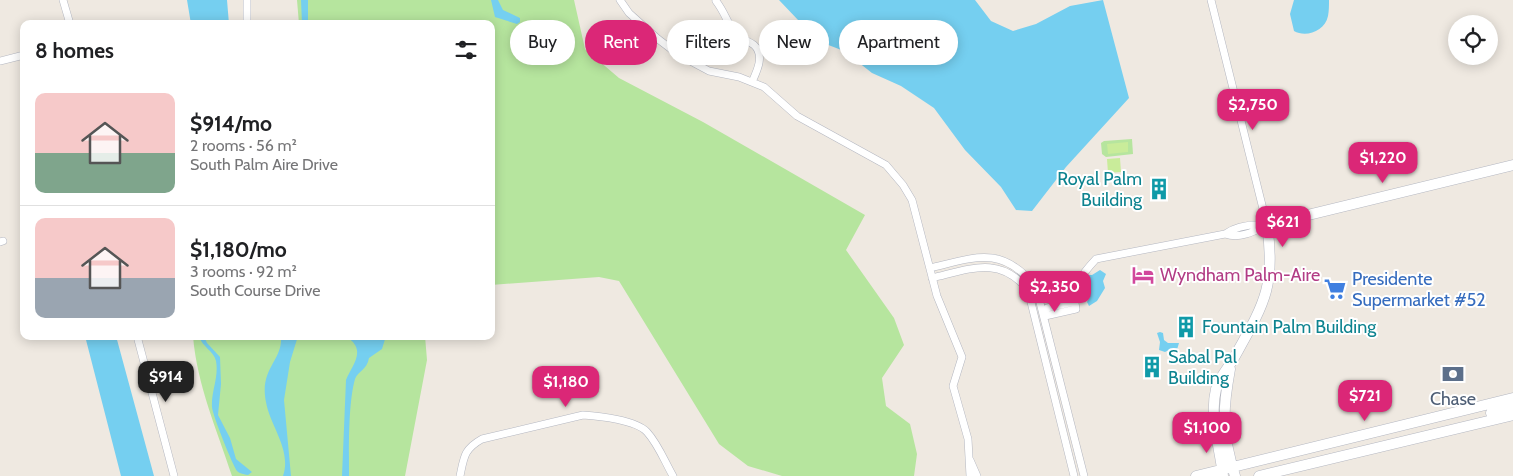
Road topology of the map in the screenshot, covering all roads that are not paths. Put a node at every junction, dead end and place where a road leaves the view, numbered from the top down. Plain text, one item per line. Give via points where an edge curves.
1 (63, 0) edge
2 (247, 0) edge
3 (620, 0) edge
4 (1211, 0) edge
5 (716, 1) edge
6 (69, 20) edge
7 (247, 20) edge
8 (20, 56) edge
9 (0, 61) edge
10 (752, 82) junction
11 (1513, 166) edge
12 (1266, 225) junction
13 (930, 268) junction
14 (932, 278) junction
15 (1045, 316) junction
16 (138, 340) edge
17 (1059, 373) junction
18 (1049, 376) junction
19 (1513, 398) edge
20 (1513, 403) edge
21 (1513, 415) edge
22 (1478, 422) junction
23 (1072, 424) junction
24 (1062, 428) junction
25 (970, 460) junction
26 (1228, 472) edge
27 (174, 476) edge
28 (460, 476) edge
29 (673, 476) edge
30 (970, 476) edge
31 (976, 476) edge
32 (1074, 476) edge
33 (1084, 476) edge
34 (1196, 476) edge
35 (1259, 476) edge

1 - 6 street
2 - 7 street
3 - 10 street via 629,13 679,55 709,71
4 - 12 street
5 - 10 street via 734,32 759,53 760,64
8 - 9 street
10 - 13 street via 764,87 805,121 886,165 894,173 912,200
11 - 12 main road
12 - 15 street via 1254,233 1225,234 1096,258 1073,293 1075,305 1047,308
12 - 26 main road via 1271,258 1268,289 1218,383 1214,404 1215,429
13 - 14 street
13 - 15 street via 968,258 1002,259 1015,265 1036,286
14 - 18 street via 988,266 1002,268 1021,282 1028,290
14 - 25 street via 962,357 953,386 968,439
15 - 17 street
16 - 27 street
17 - 18 street
17 - 23 street
18 - 24 street
19 - 26 main road
20 - 22 main road via 1508,409 1491,412
21 - 22 main road
22 - 35 main road
23 - 24 street
23 - 33 street
24 - 32 street
25 - 30 street
25 - 31 street
26 - 34 main road
28 - 29 street via 464,455 471,444 583,415 636,425 646,431

